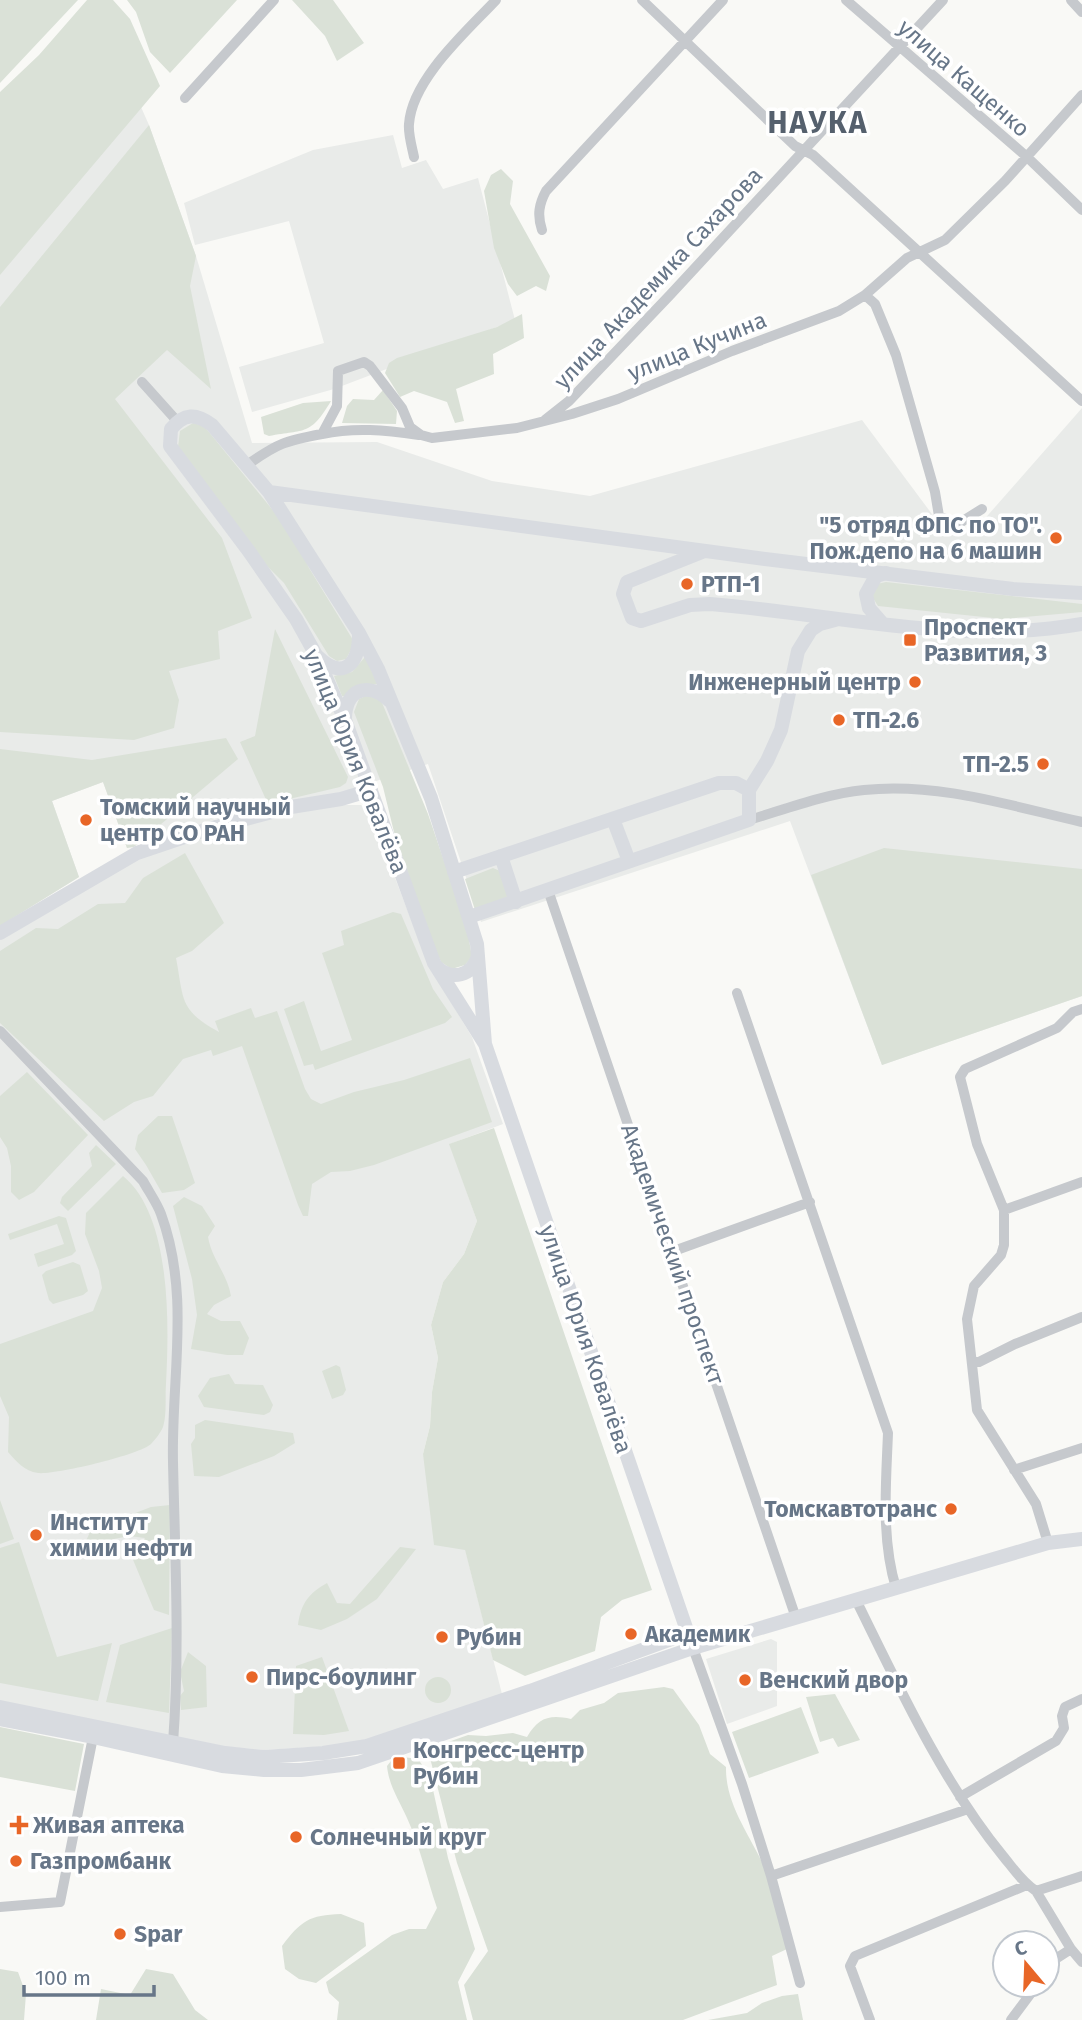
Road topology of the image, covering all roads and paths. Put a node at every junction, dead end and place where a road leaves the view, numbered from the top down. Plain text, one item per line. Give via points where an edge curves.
1 (274, 0) edge
2 (496, 0) edge
3 (642, 0) edge
4 (723, 0) edge
5 (846, 0) edge
6 (943, 0) edge
7 (1070, 0) edge
8 (1082, 12) edge
9 (686, 41) junction
10 (899, 48) junction
11 (1082, 95) edge
12 (185, 98) dead end
13 (804, 151) junction
14 (414, 157) dead end
15 (1027, 157) junction
16 (1082, 210) edge
17 (542, 230) dead end
18 (917, 252) junction
19 (865, 295) junction
20 (142, 382) dead end
21 (569, 401) junction
22 (1082, 401) edge
23 (572, 414) junction
24 (177, 421) junction
25 (539, 424) junction
26 (322, 434) junction
27 (421, 435) junction
28 (247, 465) junction
29 (268, 492) junction
30 (982, 509) dead end
31 (704, 551) junction
32 (887, 572) junction
33 (1082, 593) edge
34 (846, 619) junction
35 (883, 624) junction
36 (1082, 624) edge
37 (359, 633) junction
38 (316, 655) junction
39 (391, 702) junction
40 (345, 720) junction
41 (371, 789) junction
42 (749, 790) junction
43 (613, 819) junction
44 (749, 820) junction
45 (1082, 821) edge
46 (501, 856) junction
47 (629, 861) junction
48 (454, 872) junction
49 (548, 890) junction
50 (516, 902) junction
51 (469, 918) junction
52 (0, 933) edge
53 (478, 954) junction
54 (435, 963) junction
55 (737, 993) dead end
56 (1082, 1009) edge
57 (0, 1031) edge
58 (485, 1044) junction
59 (1082, 1182) edge
60 (810, 1202) junction
61 (1004, 1210) junction
62 (671, 1252) junction
63 (1082, 1317) edge
64 (972, 1362) junction
65 (1082, 1448) edge
66 (1014, 1471) junction
67 (1082, 1538) edge
68 (1048, 1543) junction
69 (896, 1588) junction
70 (856, 1600) junction
71 (796, 1618) junction
72 (688, 1633) junction
73 (693, 1648) junction
74 (532, 1698) junction
75 (1082, 1699) edge
76 (0, 1707) edge
77 (0, 1719) edge
78 (94, 1732) junction
79 (173, 1743) junction
80 (369, 1753) junction
81 (960, 1797) junction
82 (968, 1809) junction
83 (771, 1876) junction
84 (1082, 1876) edge
85 (1032, 1888) junction
86 (0, 1908) edge
87 (1071, 1949) junction
88 (1061, 1955) edge
89 (1082, 1962) edge
90 (800, 1983) dead end
91 (1027, 1999) edge
92 (870, 2020) edge
93 (1011, 2020) edge

1 - 12 street
2 - 14 street via 421,85 409,124
3 - 9 street
4 - 9 street
5 - 10 street, улица Кащенко
6 - 10 street, улица Академика Сахарова
7 - 8 street
9 - 13 street
9 - 17 street via 546,191 538,213
10 - 13 street, улица Академика Сахарова
10 - 15 street, улица Кащенко
11 - 15 street, улица Кучина
13 - 18 street
13 - 21 street, улица Академика Сахарова
15 - 16 street, улица Кащенко
15 - 18 street, улица Кучина via 945,240
18 - 19 street, улица Кучина
18 - 22 street
19 - 23 street, улица Кучина via 839,312
19 - 30 street via 875,304 896,355 939,516 958,524
20 - 24 street
21 - 23 street via 566,410
21 - 25 street, улица Академика Сахарова
23 - 25 street, улица Кучина
24 - 28 main road, улица Юрия Ковалёва via 193,415 202,418
24 - 38 main road, улица Юрия Ковалёва via 171,429 170,446 248,550
25 - 27 street, улица Кучина via 432,438
26 - 27 street, улица Кучина via 377,429
26 - 27 street via 337,406 338,371 364,362 402,408 410,427
26 - 28 street, улица Кучина via 287,440
28 - 29 main road, улица Юрия Ковалёва
29 - 31 main road
29 - 37 main road, улица Юрия Ковалёва
31 - 32 main road
31 - 34 main road via 627,582 623,594 632,618 641,621 690,605 710,604
32 - 33 main road
32 - 35 main road via 871,581 866,594
34 - 35 main road
34 - 42 main road via 820,624 803,640 781,730
35 - 36 main road via 1003,632
37 - 38 main road via 358,655 347,666 331,666
37 - 39 main road, улица Юрия Ковалёва
38 - 40 main road, улица Юрия Ковалёва
39 - 40 main road via 374,691 360,691 346,704
39 - 48 main road, улица Юрия Ковалёва via 431,798
40 - 41 main road, улица Юрия Ковалёва
41 - 52 main road via 208,829 136,853
41 - 54 main road, улица Юрия Ковалёва
42 - 43 main road via 737,783 719,783
42 - 44 main road
43 - 46 main road
43 - 47 main road
44 - 45 street via 842,794 902,788 952,793
44 - 47 main road
46 - 48 main road
46 - 50 main road
47 - 49 main road
48 - 51 main road, улица Юрия Ковалёва
49 - 50 main road
49 - 62 street, Академический проспект
50 - 51 main road
51 - 53 main road, улица Юрия Ковалёва
53 - 54 main road via 469,971 456,976
53 - 58 main road, улица Юрия Ковалёва
54 - 58 main road, улица Юрия Ковалёва
55 - 60 street
56 - 61 street via 1057,1028 965,1069 960,1077 976,1144
57 - 79 street via 143,1181 170,1241 178,1282
58 - 72 main road, улица Юрия Ковалёва
59 - 61 street
60 - 62 street
60 - 69 street via 888,1433 885,1506
61 - 64 street via 1001,1255 971,1295 967,1320
62 - 71 street, Академический проспект
63 - 64 street
64 - 66 street via 977,1409
65 - 66 street
66 - 68 street via 1036,1504
67 - 68 main road
68 - 69 main road
69 - 70 main road
70 - 71 main road
70 - 81 street
71 - 73 main road
72 - 73 main road
72 - 74 main road
73 - 74 main road
73 - 83 street
74 - 80 main road
75 - 81 street via 1065,1707 1064,1728 1056,1741
76 - 78 main road
77 - 78 main road
78 - 79 main road
78 - 80 main road via 222,1766 264,1770 301,1770
78 - 86 street via 60,1902
79 - 80 main road via 264,1757
81 - 82 street
82 - 83 street
82 - 85 street
83 - 90 street
84 - 85 street
85 - 87 street
85 - 92 street via 855,1956 850,1966
87 - 88 street
87 - 89 street
91 - 93 street

